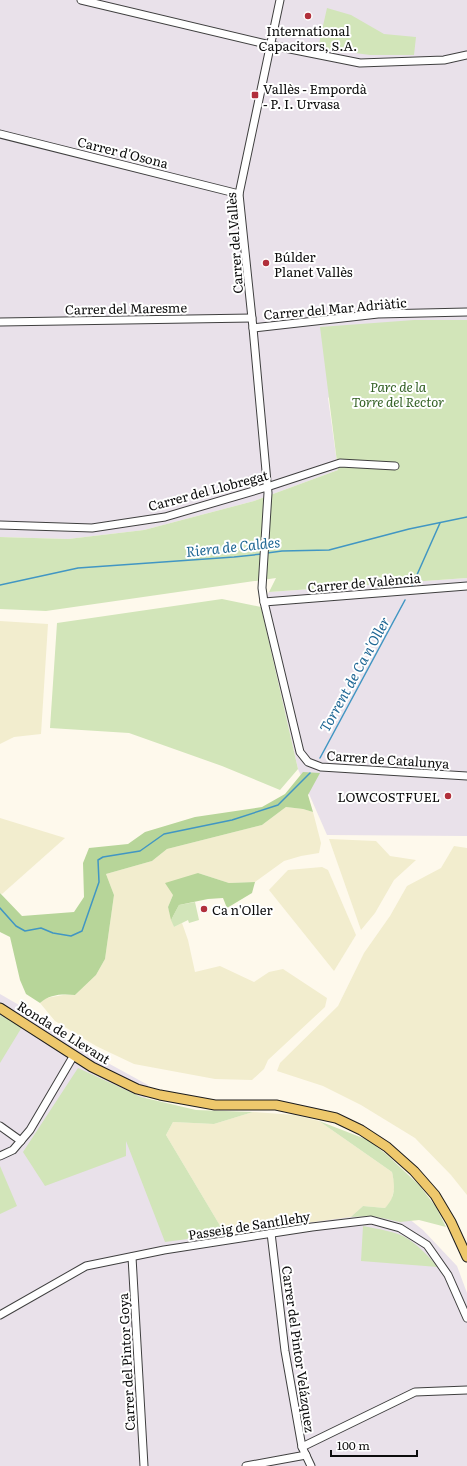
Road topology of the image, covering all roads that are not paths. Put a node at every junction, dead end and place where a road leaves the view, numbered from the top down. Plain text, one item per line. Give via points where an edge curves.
1 (81, 0) edge
2 (280, 0) edge
3 (270, 45) junction
4 (467, 56) edge
5 (0, 134) edge
6 (239, 194) junction
7 (467, 312) edge
8 (252, 318) junction
9 (0, 322) edge
10 (253, 328) junction
11 (395, 466) dead end
12 (267, 487) junction
13 (0, 525) edge
14 (267, 526) joint
15 (467, 586) edge
16 (264, 602) junction
17 (467, 776) edge
18 (0, 1008) edge
19 (74, 1055) junction
20 (0, 1126) edge
21 (21, 1141) junction
22 (0, 1156) edge
23 (271, 1234) junction
24 (132, 1257) junction
25 (467, 1257) edge
26 (0, 1315) edge
27 (467, 1318) edge
28 (467, 1390) edge
29 (302, 1447) junction
30 (306, 1455) junction
31 (144, 1466) edge
32 (246, 1466) edge
33 (312, 1466) edge

1 - 3 street
2 - 3 street, Carrer del Vallès
3 - 4 street via 360,63 444,60
3 - 6 street, Carrer del Vallès
5 - 6 street, Carrer d'Osona
6 - 8 street, Carrer del Vallès
7 - 10 street, Carrer del Mar Adriàtic via 378,314
8 - 9 street, Carrer del Maresme
8 - 10 street, Carrer del Vallès
10 - 12 street, Carrer del Vallès
11 - 12 street, Carrer del Llobregat via 340,463
12 - 13 street, Carrer del Llobregat via 165,517 92,528
12 - 14 street, Carrer del Vallès
14 - 16 street, Carrer de Catalunya via 262,588
15 - 16 street, Carrer de València
16 - 17 street, Carrer de Catalunya via 300,752 308,762 322,767
18 - 19 main road, Ronda de Llevant
19 - 21 street
19 - 25 main road, Ronda de Llevant via 92,1067 160,1095 215,1105 276,1105 336,1118 361,1130 388,1147 435,1195
20 - 21 street
21 - 22 street via 13,1150
23 - 24 street, Passeig de Santllehy
23 - 27 street, Passeig de Santllehy via 371,1220 400,1228 427,1245 448,1275
23 - 29 street, Carrer del Pintor Velázquez via 284,1347
24 - 26 street, Passeig de Santllehy via 86,1266
24 - 31 street, Carrer del Pintor Goya
28 - 29 street via 415,1392
29 - 30 street, Carrer del Pintor Velázquez
30 - 32 street
30 - 33 street, Carrer del Pintor Velázquez

